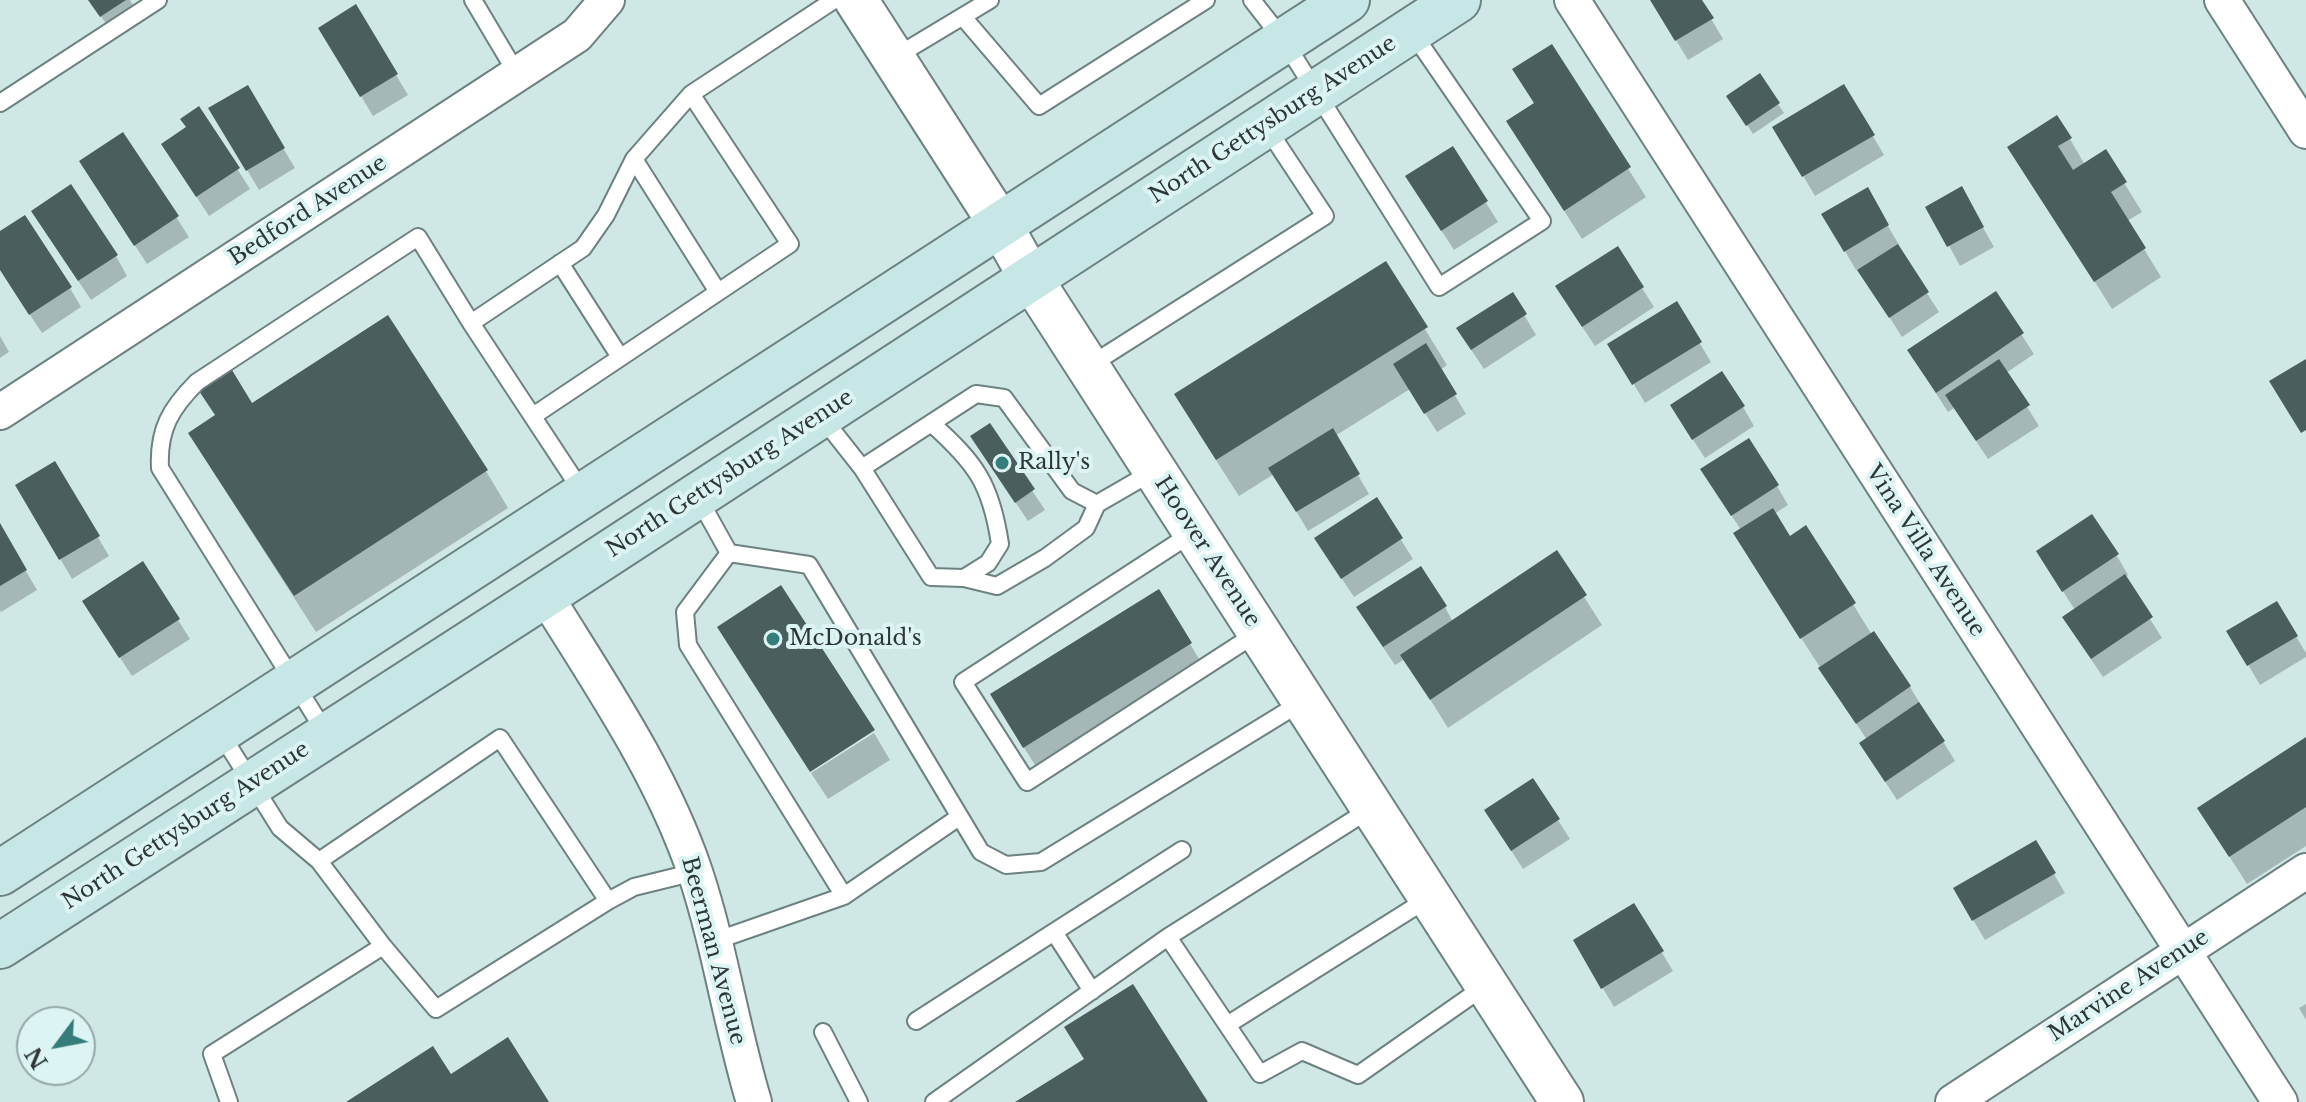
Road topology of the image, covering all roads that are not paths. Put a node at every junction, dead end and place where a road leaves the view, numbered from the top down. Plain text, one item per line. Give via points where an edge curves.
1 (158, 0) edge
2 (473, 0) edge
3 (607, 0) edge
4 (834, 0) edge
5 (856, 0) edge
6 (990, 0) edge
7 (1206, 0) edge
8 (1252, 0) edge
9 (1347, 0) edge
10 (1458, 0) edge
11 (1572, 0) edge
12 (2222, 0) edge
13 (963, 17) junction
14 (1411, 31) junction
15 (1284, 41) junction
16 (893, 58) junction
17 (517, 74) junction
18 (1315, 93) junction
19 (691, 94) junction
20 (0, 103) edge
21 (1265, 125) junction
22 (2306, 131) edge
23 (634, 159) junction
24 (1000, 224) junction
25 (560, 263) junction
26 (1030, 277) junction
27 (718, 292) junction
28 (471, 323) junction
29 (620, 357) junction
30 (1088, 367) junction
31 (0, 412) edge
32 (820, 415) junction
33 (533, 416) junction
34 (931, 423) junction
35 (862, 468) junction
36 (1155, 470) junction
37 (584, 494) junction
38 (697, 495) junction
39 (1097, 504) junction
40 (1194, 532) junction
41 (729, 553) junction
42 (964, 578) junction
43 (545, 595) junction
44 (1259, 632) junction
45 (296, 682) junction
46 (1303, 701) junction
47 (219, 731) junction
48 (327, 735) junction
49 (252, 783) junction
50 (1372, 808) junction
51 (959, 817) junction
52 (1182, 850) dead end
53 (319, 861) junction
54 (2306, 871) edge
55 (695, 872) junction
56 (0, 873) edge
57 (844, 896) junction
58 (1430, 897) junction
59 (608, 901) junction
60 (1054, 932) junction
61 (1168, 937) junction
62 (715, 941) junction
63 (0, 946) edge
64 (383, 946) junction
65 (2182, 951) junction
66 (1486, 985) junction
67 (1092, 991) junction
68 (916, 1021) dead end
69 (1227, 1025) junction
70 (823, 1032) dead end
71 (229, 1102) edge
72 (754, 1102) edge
73 (859, 1102) edge
74 (934, 1102) edge
75 (1562, 1102) edge
76 (1953, 1102) edge
77 (2280, 1102) edge

1 - 20 lane
2 - 17 lane
3 - 17 street, Bedford Avenue via 577,35
4 - 19 lane
5 - 16 street, Hoover Avenue
6 - 13 lane
7 - 13 lane via 1039,106
8 - 15 lane
9 - 15 main road
10 - 14 main road, North Gettysburg Avenue
11 - 65 street, Vina Villa Avenue
12 - 22 street
13 - 16 lane
14 - 18 main road, North Gettysburg Avenue
14 - 18 lane via 1542,221 1439,287
15 - 18 lane
15 - 24 main road
16 - 24 street, Hoover Avenue
17 - 31 street, Bedford Avenue
18 - 21 main road, North Gettysburg Avenue
19 - 23 lane
19 - 27 lane via 790,244
21 - 26 main road, North Gettysburg Avenue
21 - 30 lane via 1325,216
23 - 25 lane via 583,248
23 - 27 lane
24 - 26 street, Hoover Avenue
24 - 37 main road
25 - 28 lane
25 - 29 lane
26 - 30 street, Hoover Avenue
26 - 32 main road, North Gettysburg Avenue
27 - 29 lane
28 - 33 lane
28 - 45 lane via 418,237 197,382 176,404 164,430 160,468
29 - 33 lane
30 - 36 street, Hoover Avenue
32 - 35 lane
32 - 38 main road, North Gettysburg Avenue
33 - 37 lane
34 - 35 lane
34 - 39 lane via 976,394 1004,398 1072,491
34 - 42 lane via 961,450 987,487 996,520 1000,544 988,563
35 - 42 lane via 931,577
36 - 39 lane
36 - 40 street, Hoover Avenue
37 - 45 main road
38 - 41 lane
38 - 43 main road, North Gettysburg Avenue
39 - 42 lane via 1086,528 997,586
40 - 44 street, Hoover Avenue
40 - 44 lane via 963,682 1027,782
41 - 51 lane via 809,565
41 - 57 lane via 685,612 688,645
43 - 48 main road, North Gettysburg Avenue
43 - 55 street, Beerman Avenue via 640,748
44 - 46 street, Hoover Avenue
45 - 47 main road
45 - 48 lane
46 - 50 street, Hoover Avenue
46 - 51 lane via 1041,862 1006,865 981,852
47 - 49 lane
47 - 56 main road
48 - 49 main road, North Gettysburg Avenue
49 - 53 lane via 280,828
49 - 63 main road, North Gettysburg Avenue
50 - 58 street, Hoover Avenue
50 - 61 lane
51 - 57 lane
52 - 60 lane
53 - 59 lane via 500,738
53 - 64 lane
54 - 65 street, Marvine Avenue
55 - 59 lane via 634,887
55 - 62 street, Beerman Avenue
57 - 62 lane
58 - 66 street, Hoover Avenue
58 - 69 lane
59 - 64 lane via 436,1009
60 - 67 lane
60 - 68 lane
61 - 67 lane
61 - 69 lane
62 - 72 street, Beerman Avenue
64 - 71 lane via 212,1054
65 - 76 street, Marvine Avenue
65 - 77 street, Vina Villa Avenue
66 - 69 lane via 1358,1075 1302,1051 1260,1074
66 - 75 street, Hoover Avenue
67 - 74 lane
70 - 73 lane

